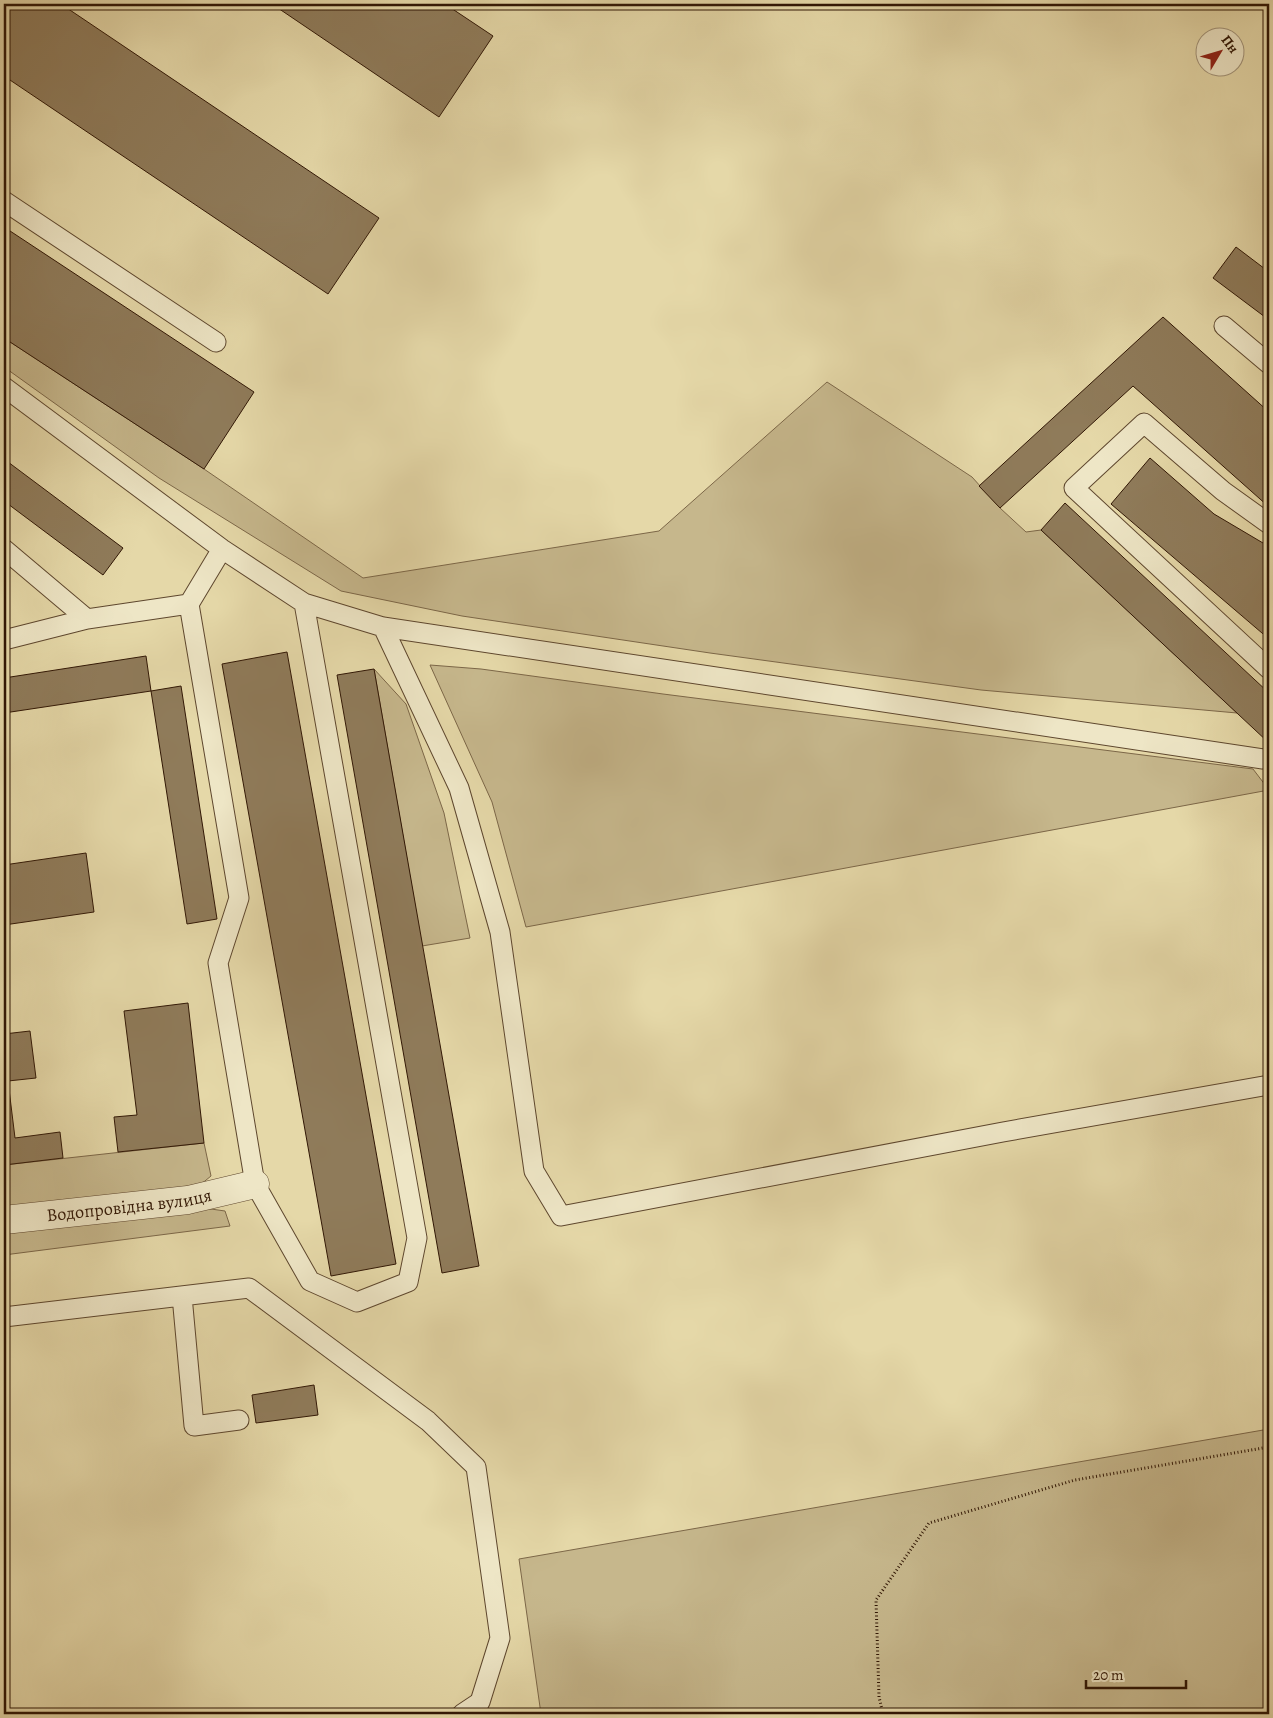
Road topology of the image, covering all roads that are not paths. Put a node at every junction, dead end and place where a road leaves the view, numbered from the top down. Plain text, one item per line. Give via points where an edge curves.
1 (4, 201) edge
2 (1224, 326) dead end
3 (216, 342) dead end
4 (1269, 364) edge
5 (4, 387) edge
6 (1269, 524) edge
7 (4, 549) edge
8 (222, 549) junction
9 (304, 603) junction
10 (189, 604) junction
11 (87, 620) junction
12 (383, 627) junction
13 (4, 640) edge
14 (1269, 669) edge
15 (1269, 759) edge
16 (1269, 1085) edge
17 (255, 1184) junction
18 (4, 1220) edge
19 (182, 1296) junction
20 (4, 1317) edge
21 (239, 1420) dead end
22 (462, 1714) edge

1 - 3 lane
2 - 4 lane
5 - 8 lane
6 - 14 lane via 1223,491 1144,423 1074,488
7 - 11 lane
8 - 9 lane
8 - 10 lane
9 - 12 lane
9 - 17 lane via 416,1238 408,1282 357,1302 310,1281
10 - 11 lane
10 - 17 lane via 239,898 218,962
11 - 13 lane
12 - 15 lane
12 - 16 lane via 459,788 500,932 534,1171 561,1216
17 - 18 street, Водопровідна вулиця via 188,1200
19 - 20 lane
19 - 21 lane via 194,1426
19 - 22 lane via 249,1288 428,1421 476,1468 500,1638 480,1702

